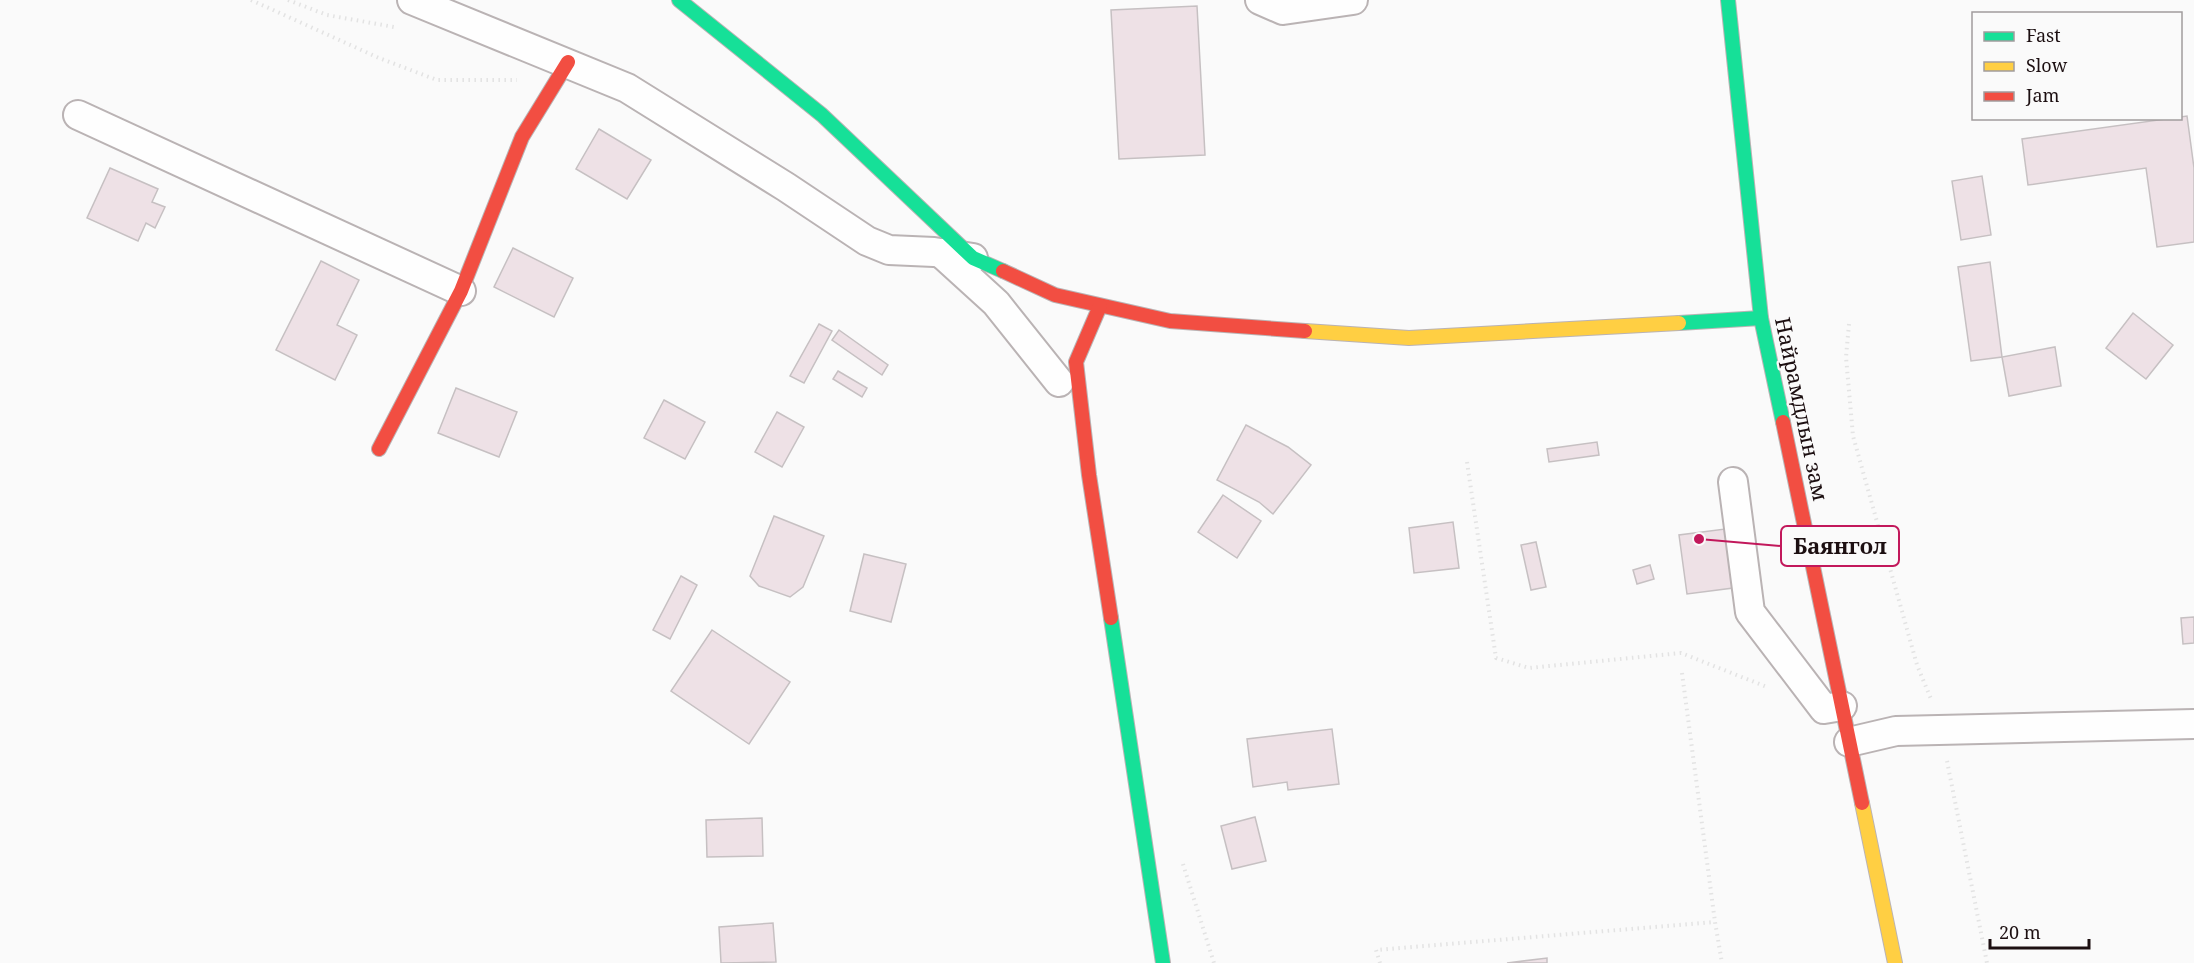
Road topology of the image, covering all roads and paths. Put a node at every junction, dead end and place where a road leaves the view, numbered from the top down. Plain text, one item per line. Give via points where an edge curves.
1 (251, 0) edge
2 (412, 0) edge
3 (679, 0) edge
4 (1260, 0) edge
5 (1353, 0) edge
6 (1728, 0) edge
7 (567, 62) junction
8 (519, 80) dead end
9 (78, 115) dead end
10 (941, 253) junction
11 (973, 258) junction
12 (461, 291) junction
13 (1100, 306) junction
14 (1761, 318) junction
15 (1849, 324) dead end
16 (1059, 382) dead end
17 (378, 449) dead end
18 (1467, 462) dead end
19 (1733, 482) dead end
20 (1682, 673) dead end
21 (1769, 687) dead end
22 (1842, 706) junction
23 (2194, 724) edge
24 (1943, 730) junction
25 (1849, 742) junction
26 (1715, 922) junction
27 (1164, 963) edge
28 (1380, 963) edge
29 (1722, 963) edge
30 (1895, 963) edge
31 (1987, 963) edge

1 - 8 path via 437,80
2 - 7 street
3 - 11 street via 822,115
4 - 5 street via 1283,10
6 - 14 street, Найрамдлын зам
7 - 10 street via 627,88 867,241 889,250
7 - 12 street via 522,137
9 - 12 street
10 - 11 street
10 - 16 street via 996,303
11 - 13 street via 1055,296
12 - 17 street
13 - 14 street via 1170,321 1409,338
13 - 27 street via 1076,362 1089,475
14 - 22 street, Найрамдлын зам
15 - 24 path via 1846,357 1853,436 1917,665
18 - 21 path via 1496,658 1529,668 1681,653
19 - 22 street via 1750,612 1824,709
20 - 26 path
22 - 25 street, Найрамдлын зам
23 - 24 street
24 - 25 street via 1896,731
24 - 31 path
25 - 30 street, Найрамдлын зам
26 - 28 path via 1376,950
26 - 29 path

